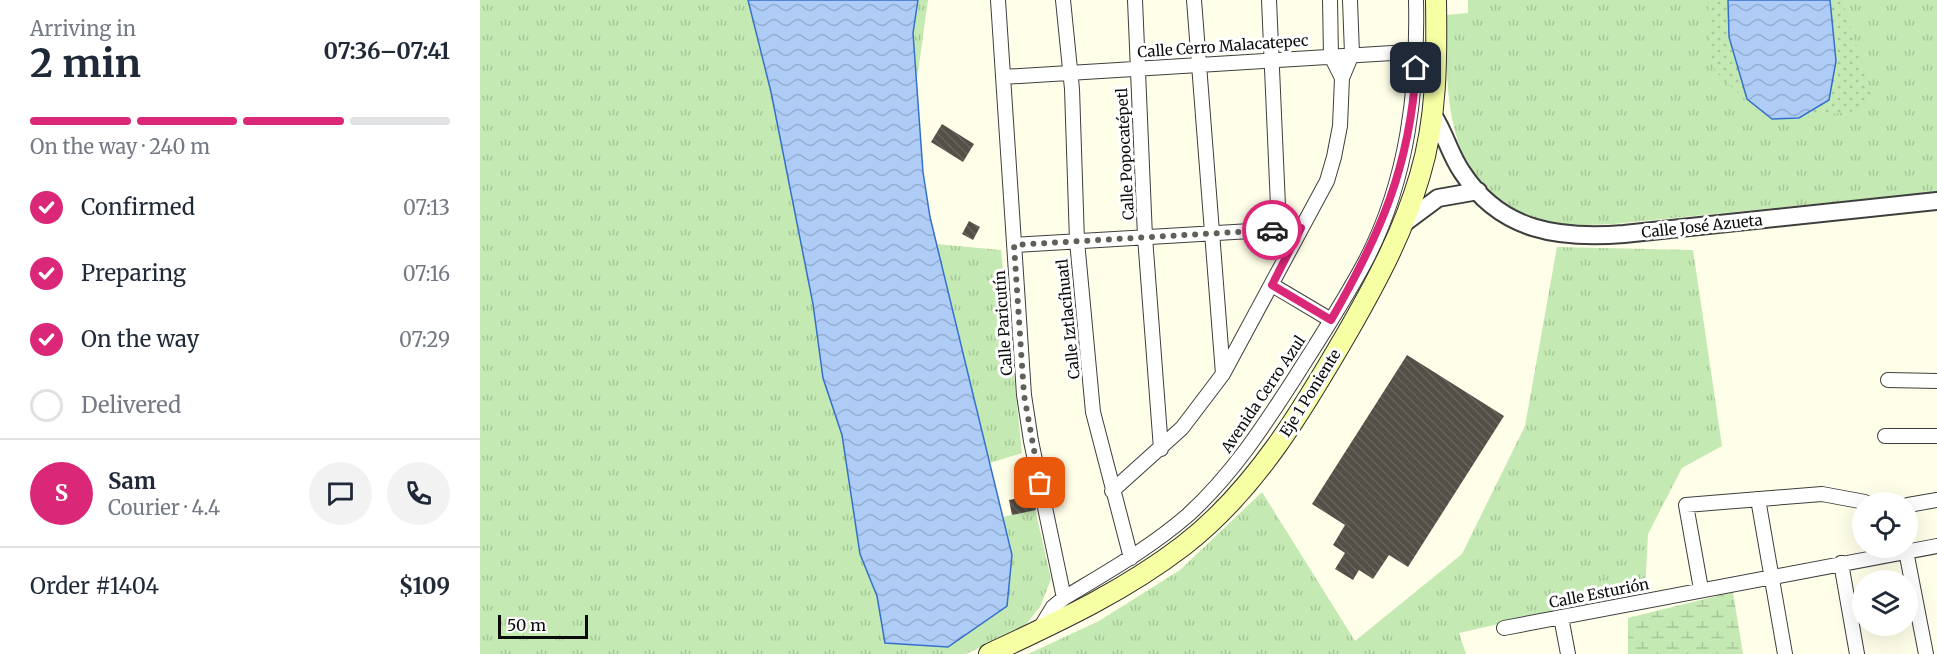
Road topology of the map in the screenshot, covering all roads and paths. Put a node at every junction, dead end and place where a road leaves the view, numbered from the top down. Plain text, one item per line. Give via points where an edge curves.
1 (998, 0) edge
2 (1063, 0) edge
3 (1135, 0) edge
4 (1194, 0) edge
5 (1269, 0) edge
6 (1330, 0) edge
7 (1350, 0) edge
8 (1416, 0) edge
9 (1436, 0) edge
10 (1417, 49) junction
11 (1441, 52) junction
12 (1352, 54) junction
13 (1331, 56) junction
14 (1271, 59) junction
15 (1199, 64) junction
16 (1138, 68) junction
17 (1071, 73) junction
18 (1002, 77) junction
19 (1342, 78) junction
20 (1433, 115) junction
21 (1478, 192) junction
22 (1937, 201) edge
23 (1403, 224) junction
24 (1301, 228) junction
25 (1279, 229) junction
26 (1212, 233) junction
27 (1145, 237) junction
28 (1077, 241) junction
29 (1014, 245) junction
30 (1272, 285) junction
31 (1331, 320) junction
32 (1223, 374) junction
33 (1888, 380) dead end
34 (1937, 381) edge
35 (1885, 436) dead end
36 (1937, 436) edge
37 (1161, 449) junction
38 (1112, 491) junction
39 (1758, 499) junction
40 (1852, 500) edge
41 (1937, 500) edge
42 (1918, 503) edge
43 (1937, 546) edge
44 (1918, 549) edge
45 (1131, 558) junction
46 (1865, 558) edge
47 (1907, 558) edge
48 (1841, 562) junction
49 (1771, 577) junction
50 (1701, 589) junction
51 (1064, 598) junction
52 (1561, 617) junction
53 (1504, 628) dead end
54 (1039, 630) junction
55 (989, 654) edge
56 (1568, 654) edge
57 (1785, 654) edge
58 (1857, 654) edge
59 (1926, 654) edge

1 - 18 street, Calle Paricutín
2 - 17 street, Calle Iztlacíhuatl
3 - 16 street, Calle Popocatépetl
4 - 15 street
5 - 14 street
6 - 13 street
7 - 12 street
8 - 10 street, Avenida Cerro Azul
9 - 11 main road, Eje 1 Poniente
10 - 11 street, Calle Cerro Malacatepec
10 - 12 street, Calle Cerro Malacatepec
10 - 31 street, Avenida Cerro Azul via 1413,106 1389,205 1367,258
11 - 20 main road, Eje 1 Poniente
12 - 13 street, Calle Cerro Malacatepec
12 - 19 street
13 - 14 street, Calle Cerro Malacatepec
13 - 19 street
14 - 15 street, Calle Cerro Malacatepec
14 - 25 street
15 - 16 street, Calle Cerro Malacatepec
15 - 26 street
16 - 17 street, Calle Cerro Malacatepec
16 - 27 street, Calle Popocatépetl
17 - 18 street, Calle Cerro Malacatepec
17 - 28 street, Calle Iztlacíhuatl
18 - 29 street, Calle Paricutín
19 - 24 street via 1334,157 1327,181
20 - 21 street, Calle José Azueta via 1462,172
20 - 23 main road, Eje 1 Poniente via 1420,175
21 - 22 street, Calle José Azueta via 1528,227 1556,235 1588,237
21 - 23 street via 1438,198
23 - 54 main road, Eje 1 Poniente via 1329,364 1287,430 1236,495 1185,544 1133,583
24 - 25 street
24 - 30 street
25 - 26 street
26 - 27 street
26 - 32 street
27 - 28 street
27 - 37 street, Calle Popocatépetl
28 - 29 street
28 - 38 street, Calle Iztlacíhuatl via 1093,412
29 - 51 street, Calle Paricutín via 1027,419
30 - 31 street
30 - 32 street
31 - 45 street, Avenida Cerro Azul via 1252,444 1189,514
32 - 37 street via 1190,419
33 - 34 street
35 - 36 street
37 - 38 street
38 - 45 street, Calle Iztlacíhuatl
39 - 40 street via 1822,494
39 - 49 street
39 - 50 street via 1686,505
41 - 42 street
43 - 44 street, Calle Esturión
45 - 51 street, Avenida Cerro Azul
46 - 48 street, Calle Esturión
47 - 59 street
48 - 49 street, Calle Esturión
48 - 58 street
49 - 50 street, Calle Esturión
49 - 57 street
50 - 52 street, Calle Esturión
51 - 54 street via 1053,606
52 - 53 street, Calle Esturión
52 - 56 street
54 - 55 main road, Eje 1 Poniente

